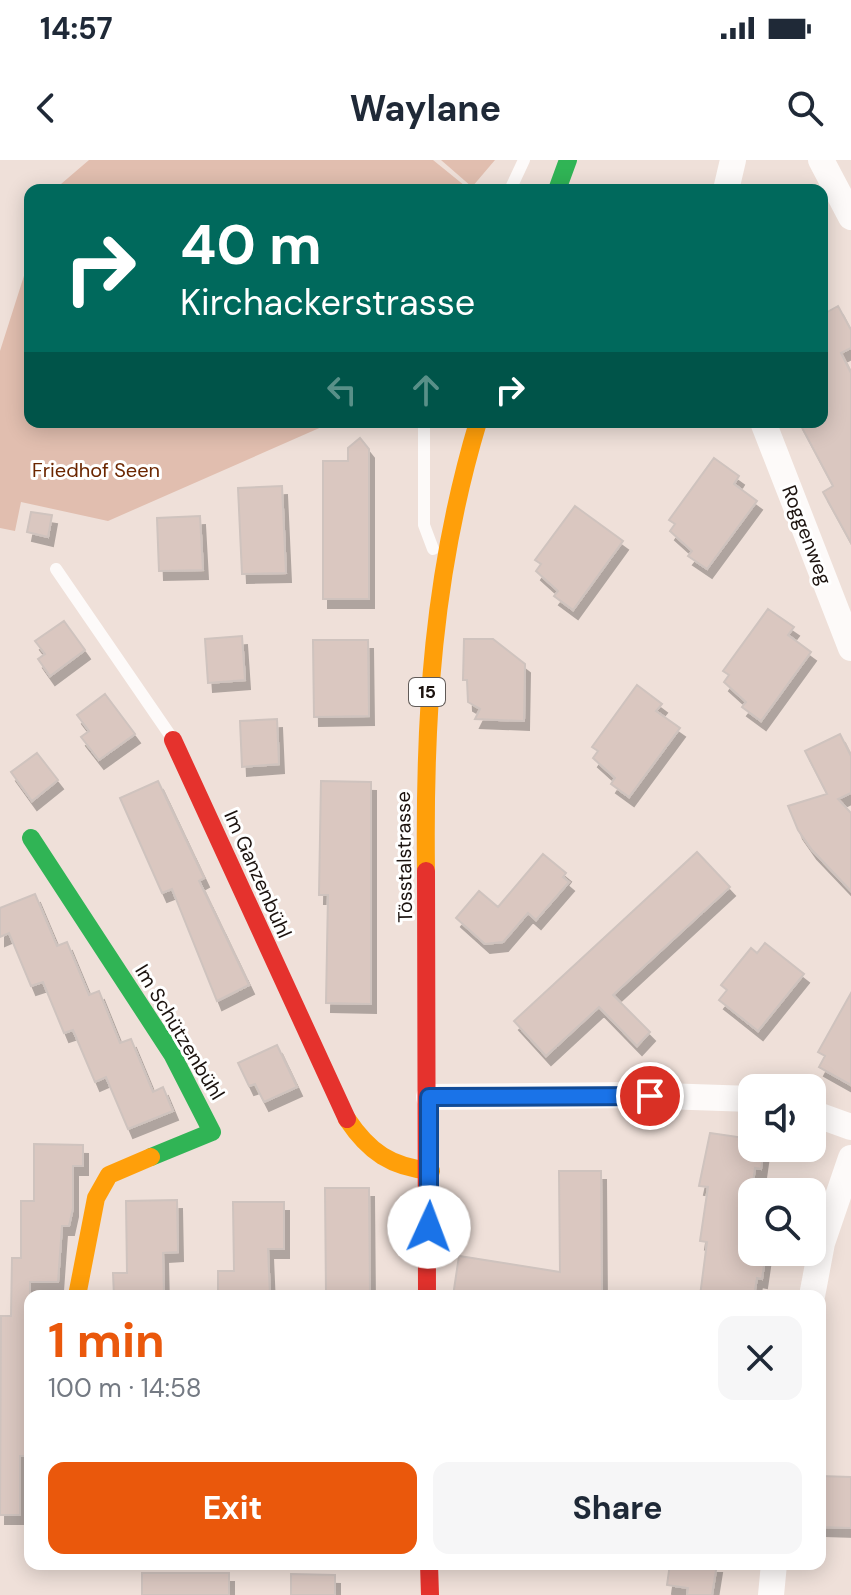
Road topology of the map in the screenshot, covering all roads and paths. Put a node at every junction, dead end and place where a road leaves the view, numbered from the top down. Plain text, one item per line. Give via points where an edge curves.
1 (524, 160) edge
2 (568, 160) edge
3 (733, 160) edge
4 (821, 160) edge
5 (513, 184) edge
6 (559, 184) edge
7 (727, 184) edge
8 (851, 217) edge
9 (424, 428) edge
10 (476, 428) edge
11 (765, 428) edge
12 (442, 567) junction
13 (56, 569) dead end
14 (851, 648) edge
15 (173, 740) joint
16 (31, 838) dead end
17 (429, 1097) junction
18 (738, 1099) edge
19 (826, 1118) edge
20 (851, 1127) edge
21 (851, 1158) edge
22 (431, 1171) junction
23 (78, 1290) edge
24 (427, 1290) edge
25 (813, 1290) edge
26 (429, 1570) edge
27 (773, 1570) edge
28 (430, 1595) edge
29 (771, 1595) edge

1 - 5 lane
2 - 6 street
3 - 7 street
4 - 8 street
9 - 12 lane via 424,525
10 - 12 street, Tösstalstrasse / 15
11 - 14 street, Roggenweg
12 - 17 street, Tösstalstrasse / 15 via 428,657 424,806
13 - 15 lane, Im Ganzenbühl
15 - 22 street, Im Ganzenbühl via 340,1109 364,1146 396,1167
16 - 23 street, Im Schützenbühl via 172,1054 212,1132 109,1175 96,1198
17 - 18 street
17 - 22 street, Tösstalstrasse / 15
19 - 20 street
21 - 25 street via 822,1243
22 - 24 street, Tösstalstrasse / 15
26 - 28 street
27 - 29 street

